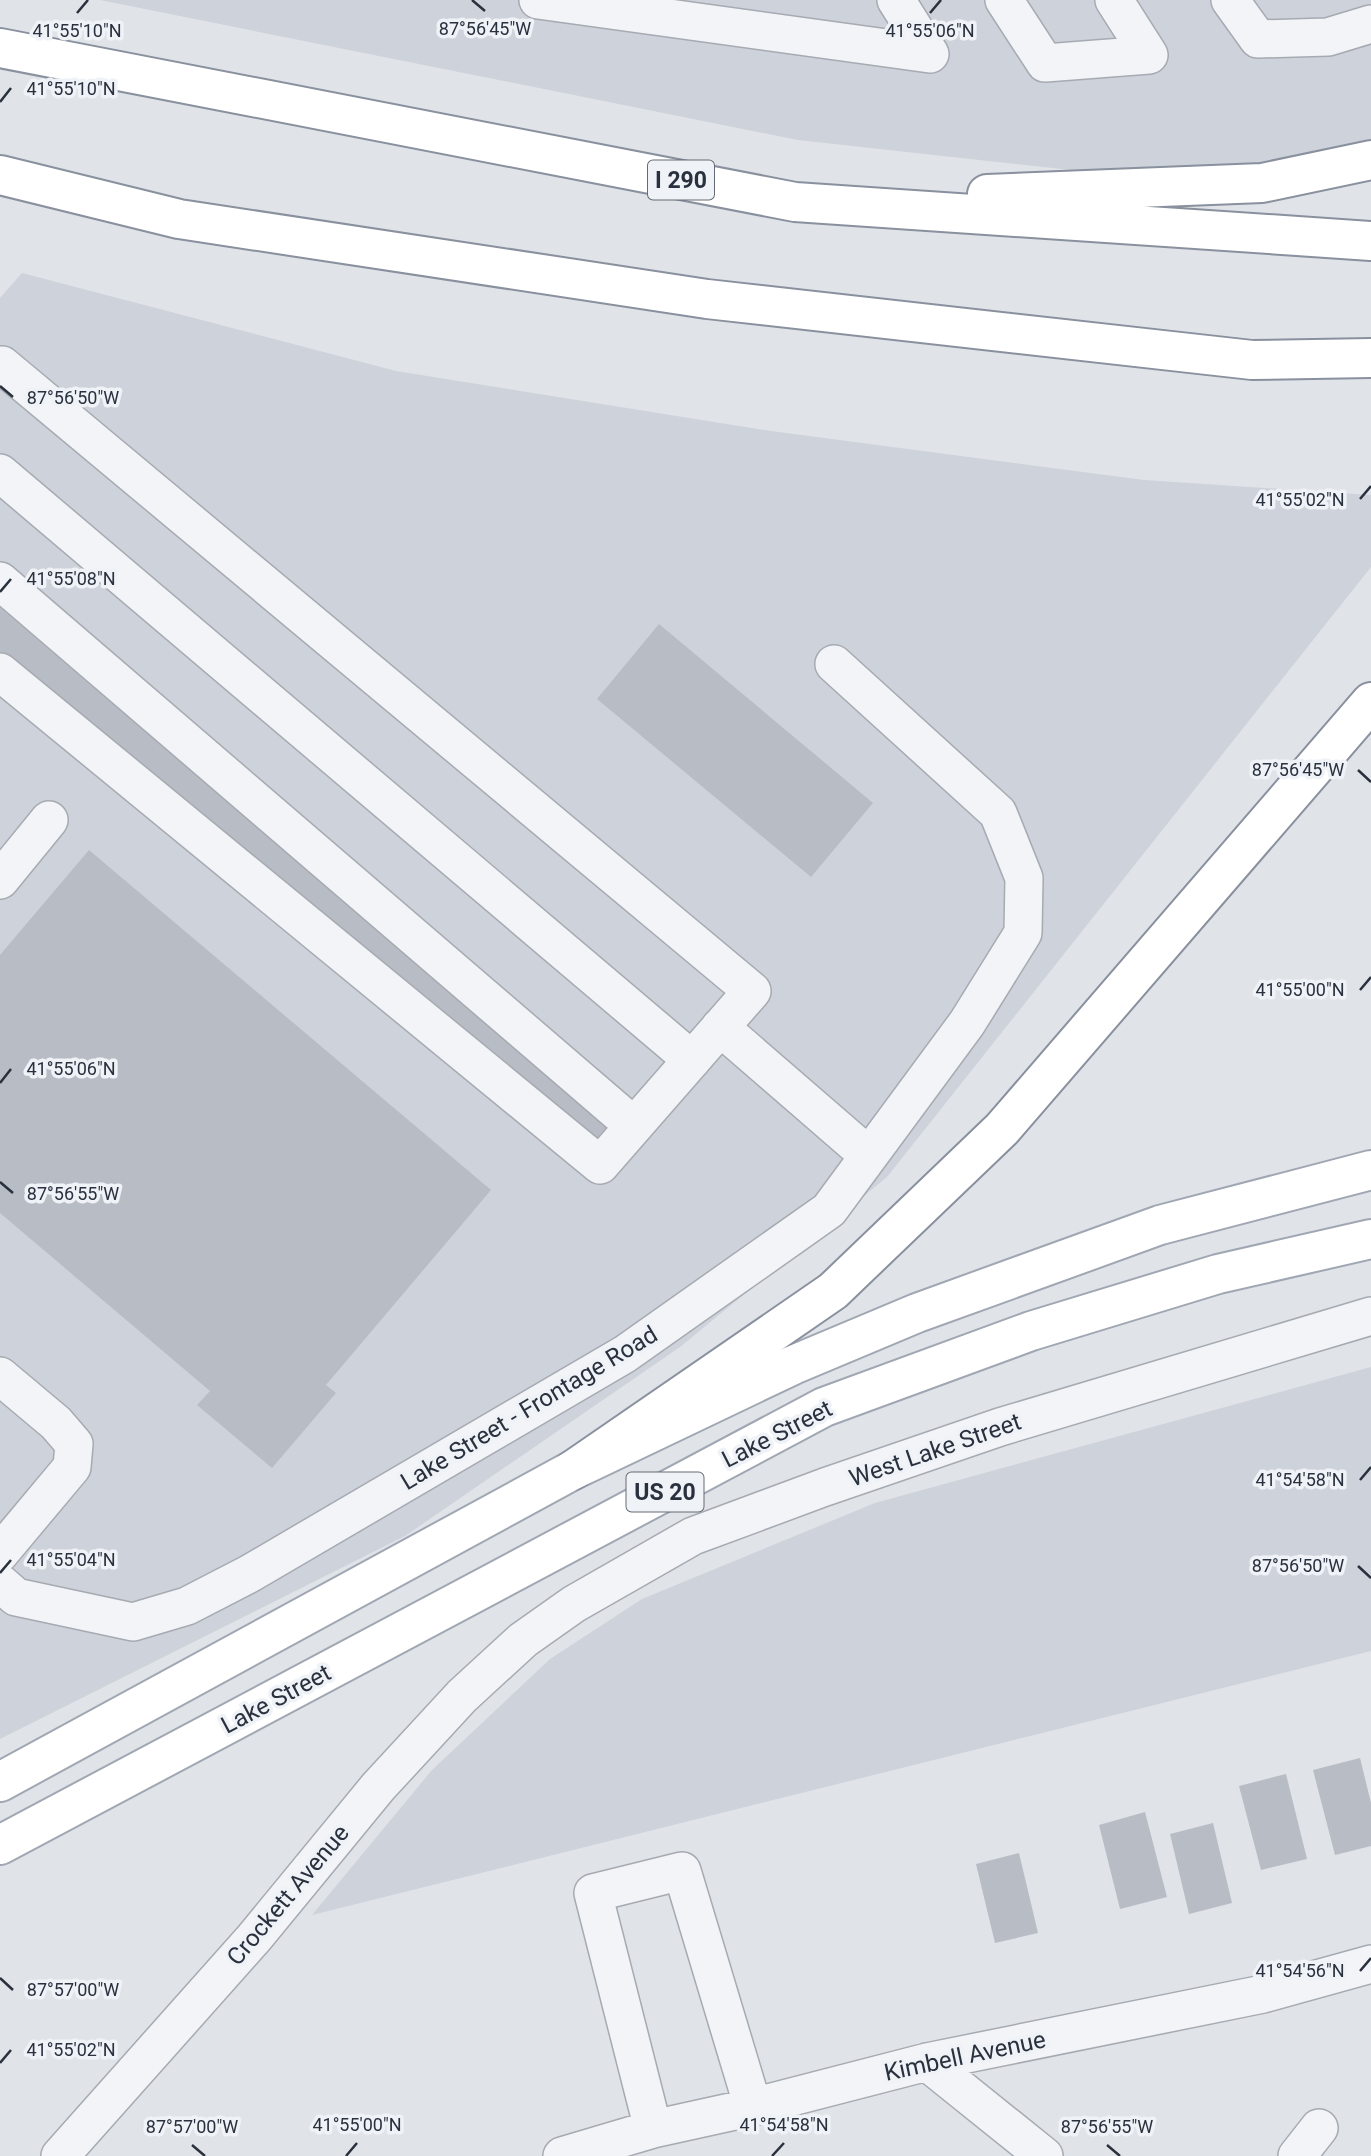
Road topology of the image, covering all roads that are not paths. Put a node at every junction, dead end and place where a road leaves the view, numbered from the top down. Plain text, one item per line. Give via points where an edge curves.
1 (538, 0) edge
2 (896, 0) edge
3 (1004, 0) edge
4 (1114, 0) edge
5 (1230, 0) edge
6 (617, 5) edge
7 (1371, 24) edge
8 (0, 48) edge
9 (1371, 160) edge
10 (0, 175) edge
11 (795, 202) junction
12 (1371, 241) edge
13 (1371, 358) edge
14 (0, 367) edge
15 (0, 473) edge
16 (0, 581) edge
17 (834, 664) dead end
18 (0, 672) edge
19 (1371, 702) edge
20 (49, 820) dead end
21 (0, 880) edge
22 (720, 1027) junction
23 (692, 1060) junction
24 (634, 1126) junction
25 (869, 1156) junction
26 (1371, 1170) edge
27 (1371, 1239) edge
28 (1371, 1316) edge
29 (0, 1376) edge
30 (573, 1470) junction
31 (0, 1553) edge
32 (0, 1583) edge
33 (523, 1640) joint
34 (1, 1782) edge
35 (0, 1846) edge
36 (1371, 1964) edge
37 (926, 2062) junction
38 (752, 2107) junction
39 (653, 2129) junction
40 (60, 2156) edge
41 (562, 2156) edge
42 (1044, 2156) edge

1 - 6 street
2 - 6 street via 930,54
3 - 4 street via 1045,63 1149,55
5 - 7 street via 1258,39 1328,37
8 - 11 main road, I 290
9 - 11 main road via 1262,183
10 - 13 main road via 178,219 707,299 1252,360
11 - 12 main road, I 290
14 - 22 street via 752,991
15 - 23 street
16 - 24 street
17 - 25 street, Lake Street - Frontage Road via 998,813 1024,878 1023,933 967,1023
18 - 24 street via 600,1165
19 - 30 main road, US 20 via 982,1148 833,1291
20 - 21 street
22 - 23 street
22 - 25 street
23 - 24 street
25 - 32 street, Lake Street - Frontage Road via 830,1210 625,1354 250,1574 187,1606 133,1622 16,1597
26 - 30 main road via 1160,1225 917,1313 793,1365
27 - 35 main road, Lake Street / US 20 via 1218,1274 1031,1331 824,1407
28 - 33 street, West Lake Street via 1000,1427 693,1536 574,1604
29 - 31 street via 74,1444 72,1467
30 - 34 main road, US 20
33 - 40 street, Crockett Avenue via 462,1696 378,1787 254,1938
36 - 37 street, Kimbell Avenue via 1263,1994
37 - 38 street, Kimbell Avenue
37 - 42 street
38 - 39 street, Kimbell Avenue
38 - 39 street via 682,1871 593,1893
39 - 41 street, Kimbell Avenue

